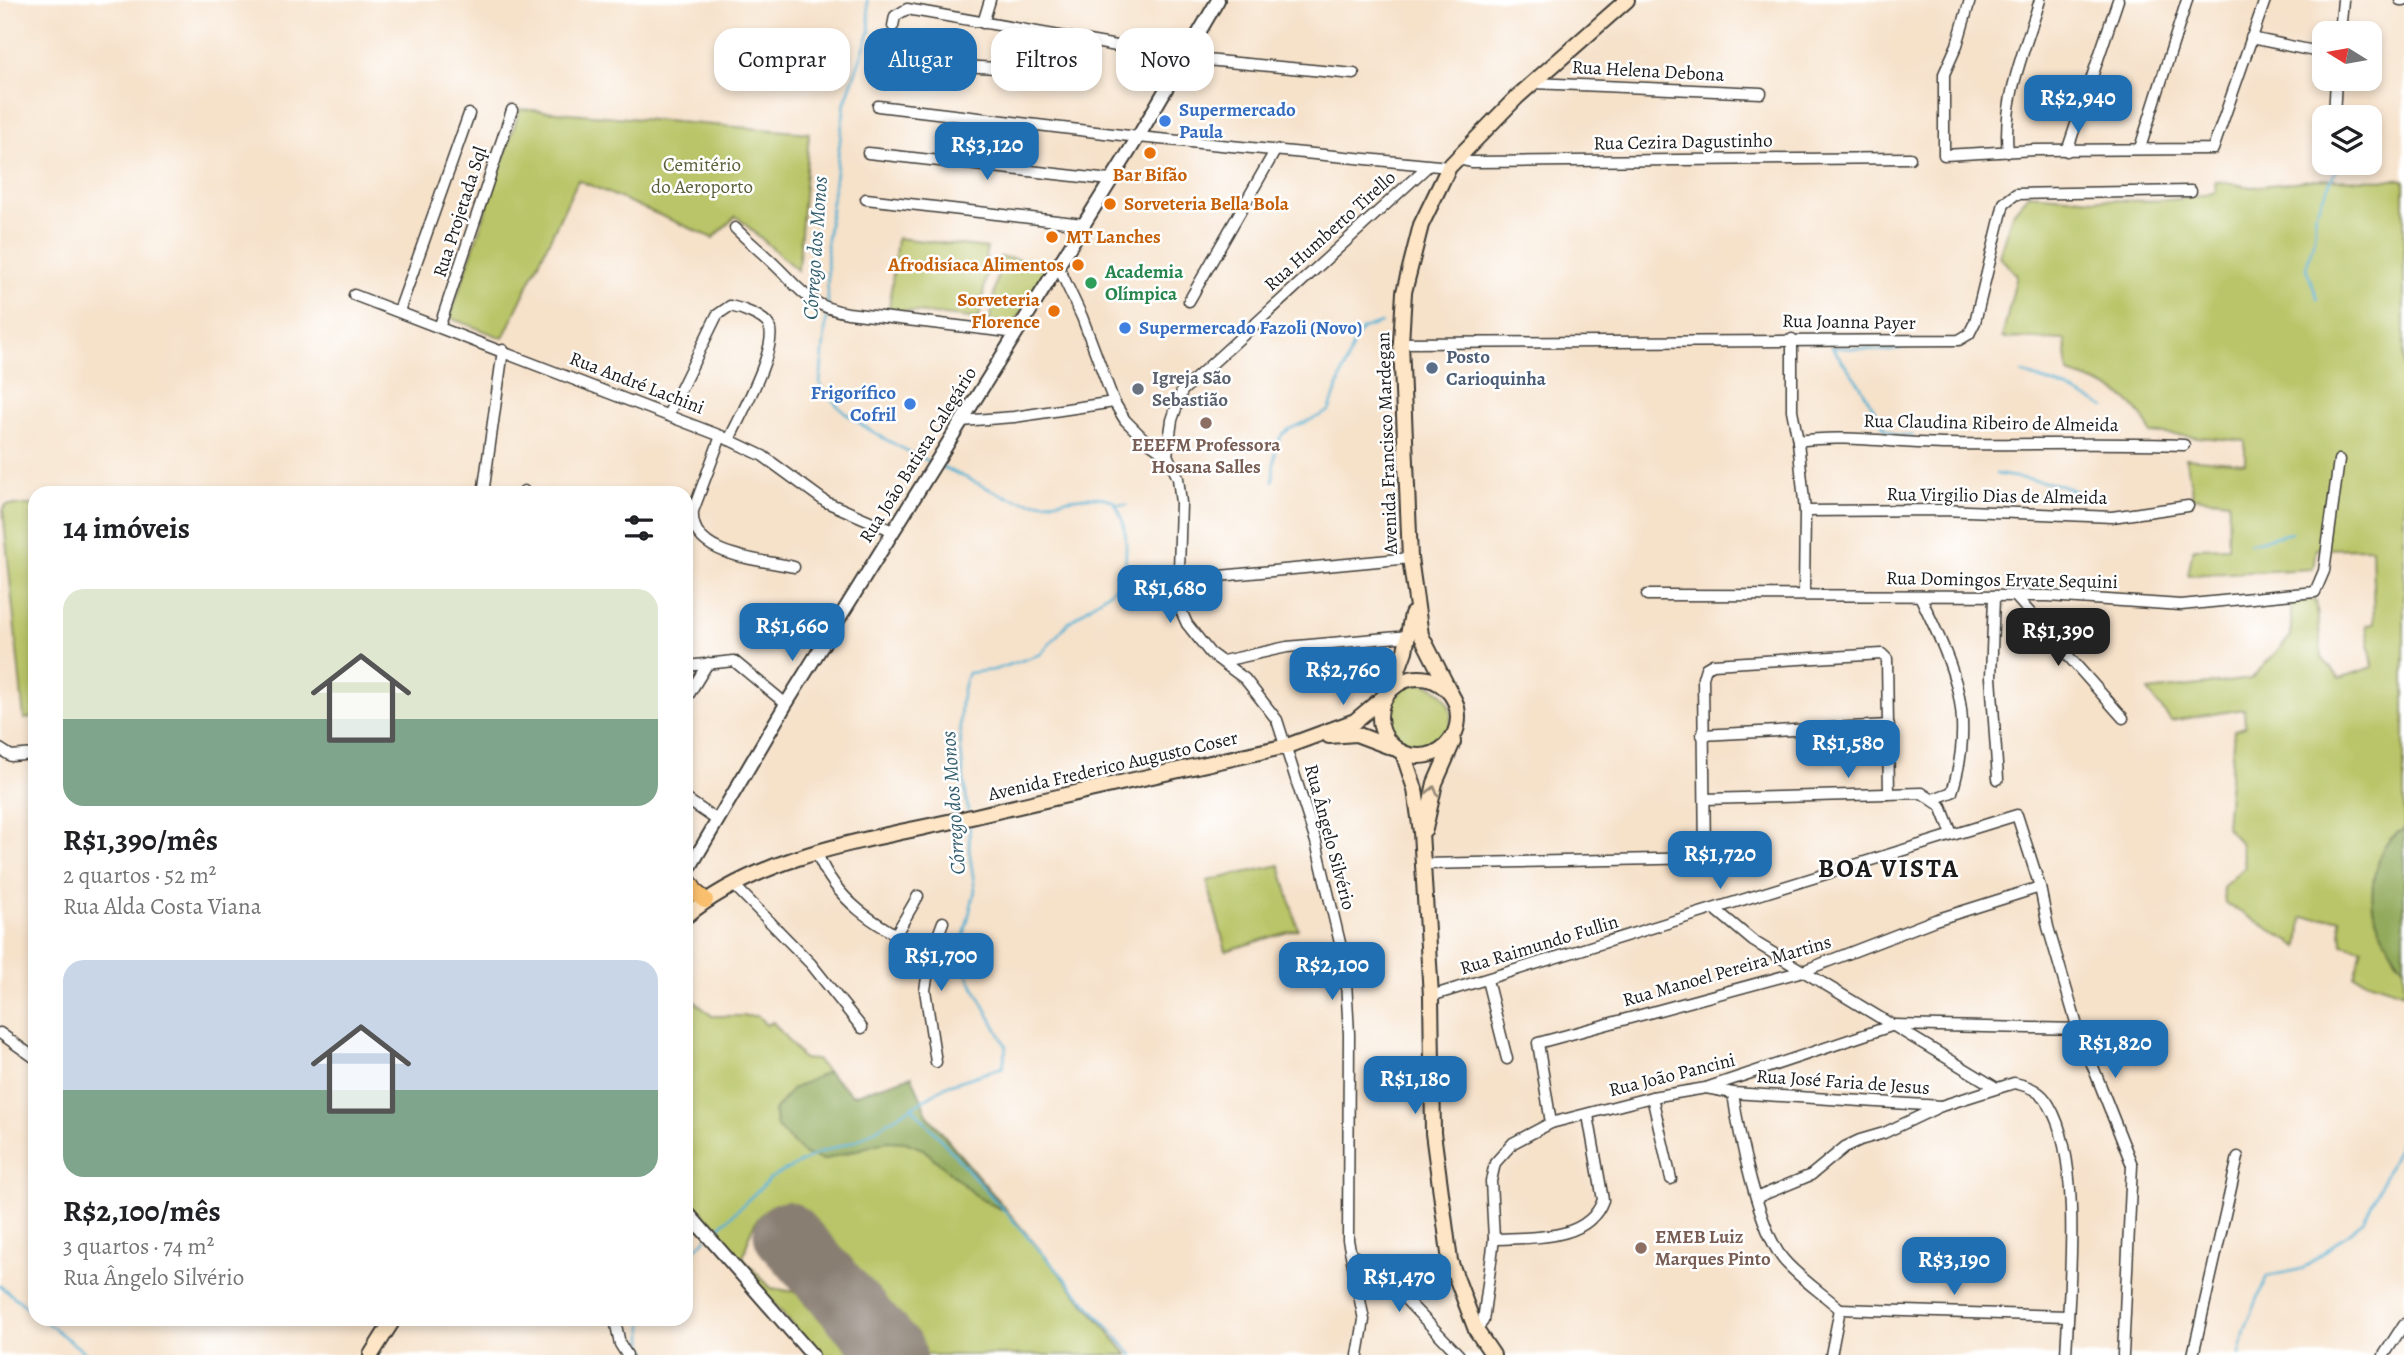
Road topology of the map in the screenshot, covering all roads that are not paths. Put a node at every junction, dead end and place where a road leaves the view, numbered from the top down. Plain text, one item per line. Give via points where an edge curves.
1 (990, 0) edge
2 (1218, 0) edge
3 (1627, 0) edge
4 (1970, 0) edge
5 (2040, 0) edge
6 (2118, 0) edge
7 (2187, 0) edge
8 (2265, 0) edge
9 (2343, 0) edge
10 (2341, 21) edge
11 (983, 23) junction
12 (893, 26) dead end
13 (1015, 28) edge
14 (1202, 28) edge
15 (2251, 38) junction
16 (2312, 51) edge
17 (1214, 61) edge
18 (1354, 75) dead end
19 (1534, 83) junction
20 (1165, 91) edge
21 (1761, 93) dead end
22 (878, 106) dead end
23 (512, 110) dead end
24 (469, 114) dead end
25 (1138, 137) junction
26 (2140, 148) junction
27 (1275, 151) junction
28 (2067, 151) junction
29 (2008, 152) junction
30 (868, 153) dead end
31 (1910, 158) dead end
32 (1453, 163) junction
33 (1428, 166) junction
34 (1110, 180) junction
35 (2191, 191) dead end
36 (866, 199) dead end
37 (1083, 224) junction
38 (735, 228) dead end
39 (1058, 266) junction
40 (354, 295) dead end
41 (1189, 301) dead end
42 (399, 310) junction
43 (440, 325) junction
44 (1017, 333) junction
45 (1792, 339) junction
46 (1401, 343) junction
47 (503, 350) junction
48 (1114, 402) junction
49 (669, 413) junction
50 (961, 421) junction
51 (725, 438) junction
52 (1798, 441) junction
53 (2184, 444) dead end
54 (1167, 456) junction
55 (2339, 460) dead end
56 (484, 486) edge
57 (2188, 506) dead end
58 (693, 511) edge
59 (1805, 511) junction
60 (693, 526) edge
61 (892, 531) junction
62 (1410, 558) junction
63 (794, 567) dead end
64 (1177, 580) junction
65 (1413, 592) junction
66 (1804, 594) junction
67 (1647, 595) dead end
68 (1920, 596) junction
69 (2016, 597) junction
70 (1994, 598) junction
71 (1409, 636) junction
72 (1223, 661) junction
73 (708, 663) junction
74 (693, 665) edge
75 (693, 688) edge
76 (1388, 693) junction
77 (1451, 694) junction
78 (786, 704) junction
79 (2123, 718) dead end
80 (1889, 726) junction
81 (1456, 730) junction
82 (1702, 735) junction
83 (1314, 738) junction
84 (1287, 746) junction
85 (0, 749) edge
86 (1400, 751) junction
87 (28, 755) edge
88 (1997, 779) dead end
89 (1889, 794) junction
90 (1705, 799) junction
91 (1933, 799) junction
92 (693, 804) edge
93 (717, 821) junction
94 (1952, 834) junction
95 (817, 853) junction
96 (1423, 859) junction
97 (693, 863) edge
98 (733, 884) junction
99 (2040, 887) junction
100 (693, 888) edge
101 (918, 896) dead end
102 (705, 900) junction
103 (1716, 909) junction
104 (693, 910) edge
105 (943, 922) dead end
106 (896, 934) junction
107 (931, 954) junction
108 (1803, 971) junction
109 (1487, 981) junction
110 (1431, 996) junction
111 (1894, 1025) junction
112 (862, 1028) dead end
113 (2078, 1028) junction
114 (0, 1033) edge
115 (28, 1053) edge
116 (1507, 1059) dead end
117 (936, 1062) dead end
118 (1995, 1087) junction
119 (1706, 1088) junction
120 (1732, 1093) junction
121 (1652, 1097) junction
122 (1941, 1106) junction
123 (1588, 1115) junction
124 (1551, 1123) junction
125 (2238, 1157) dead end
126 (1671, 1179) dead end
127 (1758, 1197) junction
128 (693, 1219) edge
129 (700, 1227) junction
130 (693, 1231) edge
131 (1494, 1239) junction
132 (1353, 1256) junction
133 (1840, 1309) junction
134 (2068, 1315) junction
135 (2404, 1324) edge
136 (389, 1326) edge
137 (616, 1326) edge
138 (1476, 1330) junction
139 (371, 1355) edge
140 (627, 1355) edge
141 (812, 1355) edge
142 (1359, 1355) edge
143 (1460, 1355) edge
144 (1493, 1355) edge
145 (1831, 1355) edge
146 (2066, 1355) edge
147 (2123, 1355) edge
148 (2193, 1355) edge
149 (2384, 1355) edge

1 - 11 street
2 - 14 street, Rua João Batista Calegário
3 - 19 main road, Avenida Francisco Mardegan
4 - 29 street via 1944,74 1944,155
5 - 29 street via 2009,103
6 - 28 street
7 - 26 street
8 - 15 street
9 - 10 street
11 - 12 street via 907,9 895,16
11 - 13 street
15 - 16 street
15 - 26 street via 2213,149
17 - 18 street
19 - 21 street, Rua Helena Debona
19 - 32 main road, Avenida Francisco Mardegan
20 - 25 street, Rua João Batista Calegário
22 - 25 street, Rua Cezira Dagustinho
23 - 43 street, Rua Projetada Sql
24 - 42 street, Rua Projetada Sql
25 - 27 street, Rua Cezira Dagustinho
25 - 34 street, Rua João Batista Calegário
26 - 28 street
27 - 33 street, Rua Cezira Dagustinho
27 - 41 street
28 - 29 street
30 - 34 street
31 - 32 street, Rua Cezira Dagustinho
32 - 33 street, Rua Cezira Dagustinho
32 - 46 main road, Avenida Francisco Mardegan via 1420,225 1404,292
33 - 54 street, Rua Humberto Tirello via 1182,391
34 - 37 street, Rua João Batista Calegário
35 - 45 street, Rua Joanna Payer via 2016,194 2004,203 1975,322 1959,340
36 - 37 street
37 - 39 street, Rua João Batista Calegário
38 - 44 street via 802,295 821,307
39 - 44 street, Rua João Batista Calegário
39 - 48 street
40 - 42 street, Rua André Lachini
42 - 43 street, Rua André Lachini
43 - 47 street, Rua André Lachini
44 - 50 street, Rua João Batista Calegário
45 - 46 street, Rua Joanna Payer
45 - 52 street via 1792,410
46 - 62 main road, Avenida Francisco Mardegan
47 - 49 street, Rua André Lachini
47 - 56 street
48 - 50 street
48 - 54 street via 1134,429
49 - 51 street, Rua André Lachini
49 - 51 street via 718,315 730,306 738,308 764,321 770,332 766,358
50 - 61 street, Rua João Batista Calegário
51 - 58 street
51 - 61 street, Rua André Lachini via 763,456 827,502
52 - 53 street, Rua Claudina Ribeiro de Almeida via 1828,436 1946,444
52 - 59 street
54 - 64 street, Rua Ângelo Silvério via 1178,478 1181,503
55 - 69 street, Rua Domingos Ervate Sequini via 2324,571 2315,592 2193,604
57 - 59 street, Rua Virgilio Dias de Almeida via 2104,517 1943,510
59 - 66 street
60 - 63 street via 696,536 714,548
61 - 78 street, Rua João Batista Calegário
62 - 64 street
62 - 65 main road, Avenida Francisco Mardegan
64 - 72 street, Rua Ângelo Silvério via 1178,604 1186,624 1210,653
65 - 71 main road, Avenida Francisco Mardegan
65 - 77 main road, Avenida Francisco Mardegan via 1421,635
66 - 67 street, Rua Domingos Ervate Sequini
66 - 68 street, Rua Domingos Ervate Sequini
68 - 70 street, Rua Domingos Ervate Sequini
68 - 91 street via 1956,676 1963,706 1952,792
69 - 70 street, Rua Domingos Ervate Sequini
69 - 79 street
70 - 88 street via 1991,677
71 - 72 street via 1287,647
71 - 76 main road, Avenida Francisco Mardegan
72 - 84 street, Rua Ângelo Silvério via 1268,706
73 - 74 street
73 - 75 street
73 - 78 street via 734,661
76 - 77 main road via 1410,678 1426,677
76 - 83 main road, Avenida Frederico Augusto Coser via 1355,721
76 - 86 main road via 1380,710 1381,725 1386,739
77 - 81 main road via 1458,707
78 - 93 street, Rua João Batista Calegário
80 - 82 street
80 - 82 street via 1887,659 1882,654 1713,664 1703,678
80 - 89 street
81 - 86 main road via 1449,743 1431,755
96 -> 81 main road via 1432,793
82 - 90 street
83 - 84 main road, Avenida Frederico Augusto Coser
83 - 86 main road, Avenida Frederico Augusto Coser via 1356,734
84 - 95 main road, Avenida Frederico Augusto Coser
84 - 132 street, Rua Ângelo Silvério via 1345,964 1348,1240
85 - 87 street via 10,757
86 - 96 main road via 1415,789
89 - 90 street
89 - 91 street via 1906,791
90 - 96 street via 1705,858
91 - 94 street via 1941,806
92 - 93 street
93 - 97 street, Rua João Batista Calegário
94 - 99 street, Rua Raimundo Fullin via 2017,815
94 - 103 street, Rua Raimundo Fullin
95 - 98 main road, Avenida Frederico Augusto Coser
95 - 106 street via 844,900
96 - 110 main road
98 - 102 main road, Avenida Frederico Augusto Coser
98 - 112 street via 811,964
99 - 108 street, Rua Manoel Pereira Martins via 1935,920
99 - 113 street
100 - 102 main road
101 - 106 street
102 - 104 main road, Avenida Frederico Augusto Coser
103 - 108 street via 1753,941
103 - 109 street, Rua Raimundo Fullin
105 - 107 street
106 - 107 street
107 - 117 street via 925,990
108 - 111 street
108 - 124 street, Rua Manoel Pereira Martins via 1538,1043
109 - 110 street, Rua Raimundo Fullin
109 - 116 street
110 - 138 main road via 1433,1133 1450,1261
111 - 113 street, Rua João Pancini
111 - 118 street
111 - 119 street, Rua João Pancini
113 - 147 street via 2132,1165
114 - 115 street
118 - 122 street, Rua José Faria de Jesus
118 - 134 street, Rua José Faria de Jesus via 2014,1083 2041,1094 2058,1130 2071,1186
119 - 120 street, Rua José Faria de Jesus
119 - 121 street, Rua João Pancini
120 - 122 street, Rua José Faria de Jesus
120 - 127 street via 1738,1133
121 - 123 street, Rua João Pancini
121 - 126 street
122 - 127 street via 1845,1147 1811,1175
123 - 124 street, Rua João Pancini
123 - 131 street via 1603,1200 1598,1213 1568,1232
124 - 131 street, Rua João Pancini via 1513,1143 1495,1163 1491,1181
125 - 148 street
127 - 133 street via 1783,1259
128 - 129 street
129 - 130 street
129 - 141 street
131 - 138 street, Rua João Pancini via 1483,1321
132 - 142 street, Rua Ângelo Silvério via 1364,1320
132 - 143 street via 1387,1280
133 - 134 street
133 - 145 street
134 - 146 street, Rua José Faria de Jesus
135 - 149 street
136 - 139 main road
137 - 140 street
138 - 144 main road

